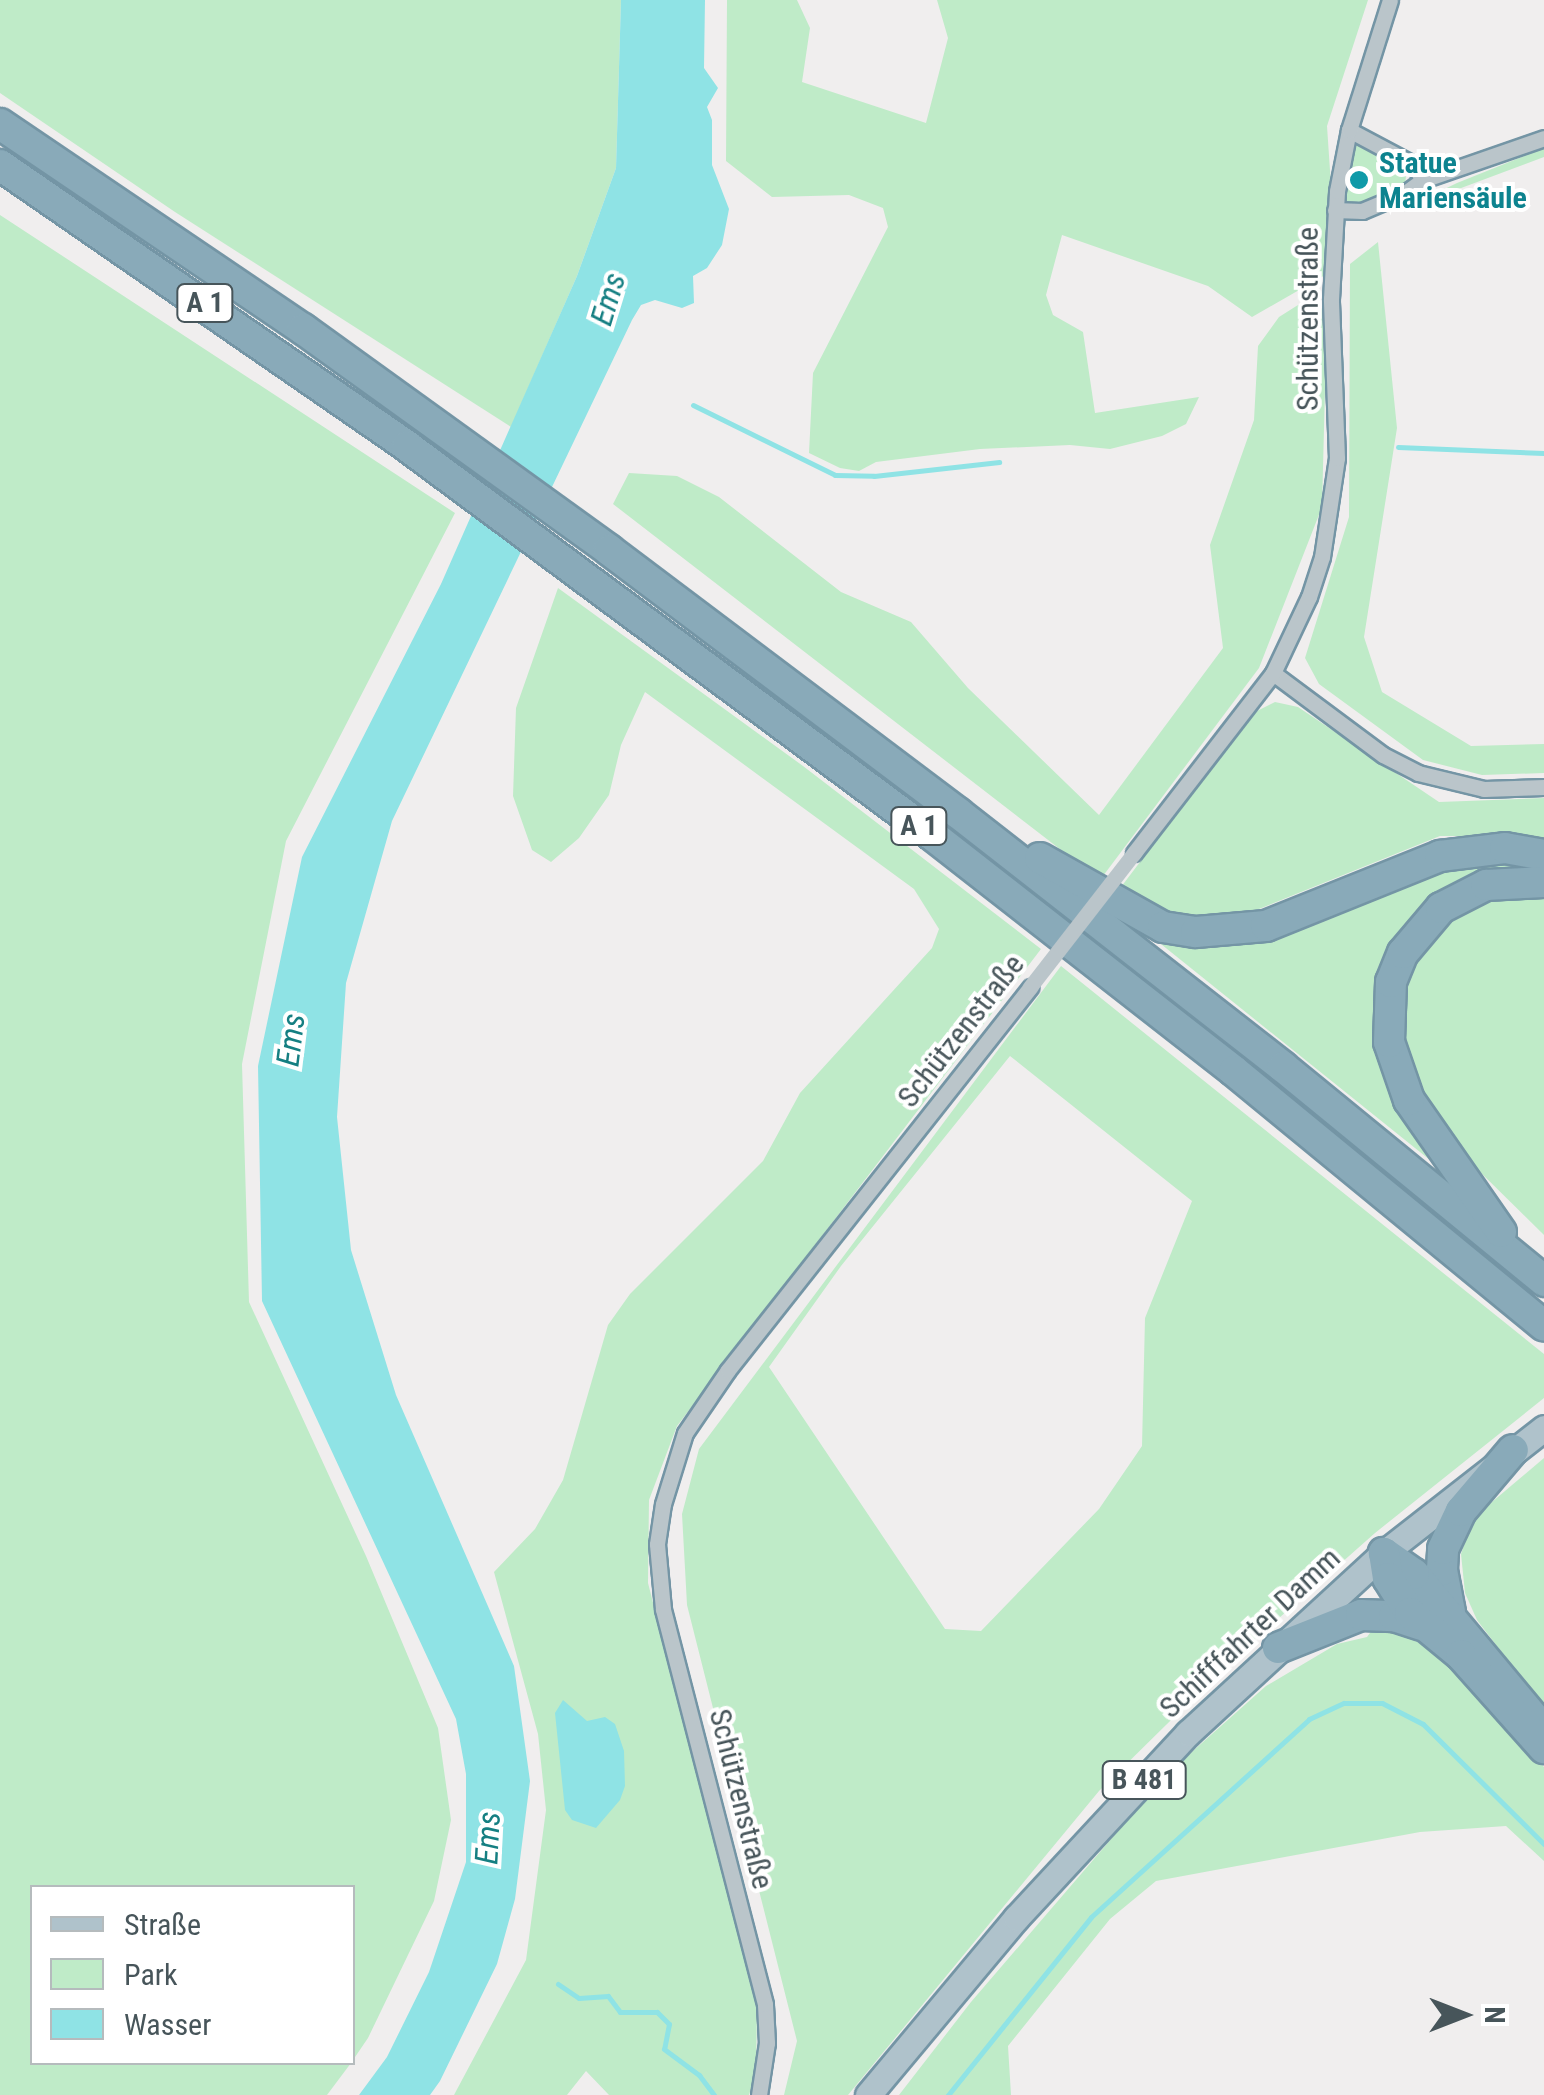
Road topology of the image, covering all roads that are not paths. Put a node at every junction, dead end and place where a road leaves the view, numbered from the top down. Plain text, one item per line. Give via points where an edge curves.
1 (1390, 0) edge
2 (0, 124) edge
3 (1349, 130) junction
4 (1544, 138) edge
5 (0, 165) edge
6 (1423, 180) junction
7 (1335, 210) junction
8 (1272, 673) junction
9 (1544, 787) edge
10 (958, 813) junction
11 (1544, 855) edge
12 (1544, 882) edge
13 (1534, 1272) edge
14 (1544, 1326) edge
15 (1544, 1428) edge
16 (1513, 1450) junction
17 (1384, 1553) junction
18 (1438, 1623) junction
19 (1278, 1648) junction
20 (1544, 1730) edge
21 (1544, 1748) edge
22 (759, 2095) edge
23 (868, 2095) edge

1 - 3 street, Schützenstraße
2 - 10 highway, A 1 via 428,416
3 - 6 street via 1412,164
3 - 7 street, Schützenstraße
4 - 6 street
5 - 14 highway, A 1 via 600,586 1204,1047
6 - 7 street via 1362,211
7 - 8 street, Schützenstraße via 1332,512 1309,597
8 - 9 street via 1418,774 1484,789
8 - 22 street, Schützenstraße, bridge via 685,1433 657,1544 663,1609 765,2004
10 - 11 highway via 1163,926 1196,932 1266,926 1440,856 1505,848
10 - 13 highway, A 1
12 - 13 highway via 1486,885 1441,908 1402,953 1388,1011 1389,1042 1409,1100
15 - 16 main road, Schifffahrter Damm / B 481
16 - 17 main road, Schifffahrter Damm / B 481
16 - 18 highway via 1461,1511 1443,1548
17 - 18 highway via 1414,1574
17 - 19 main road, Schifffahrter Damm / B 481
18 - 19 highway via 1361,1615
18 - 20 highway
18 - 21 highway
19 - 23 main road, Schifffahrter Damm / B 481 via 1082,1845

